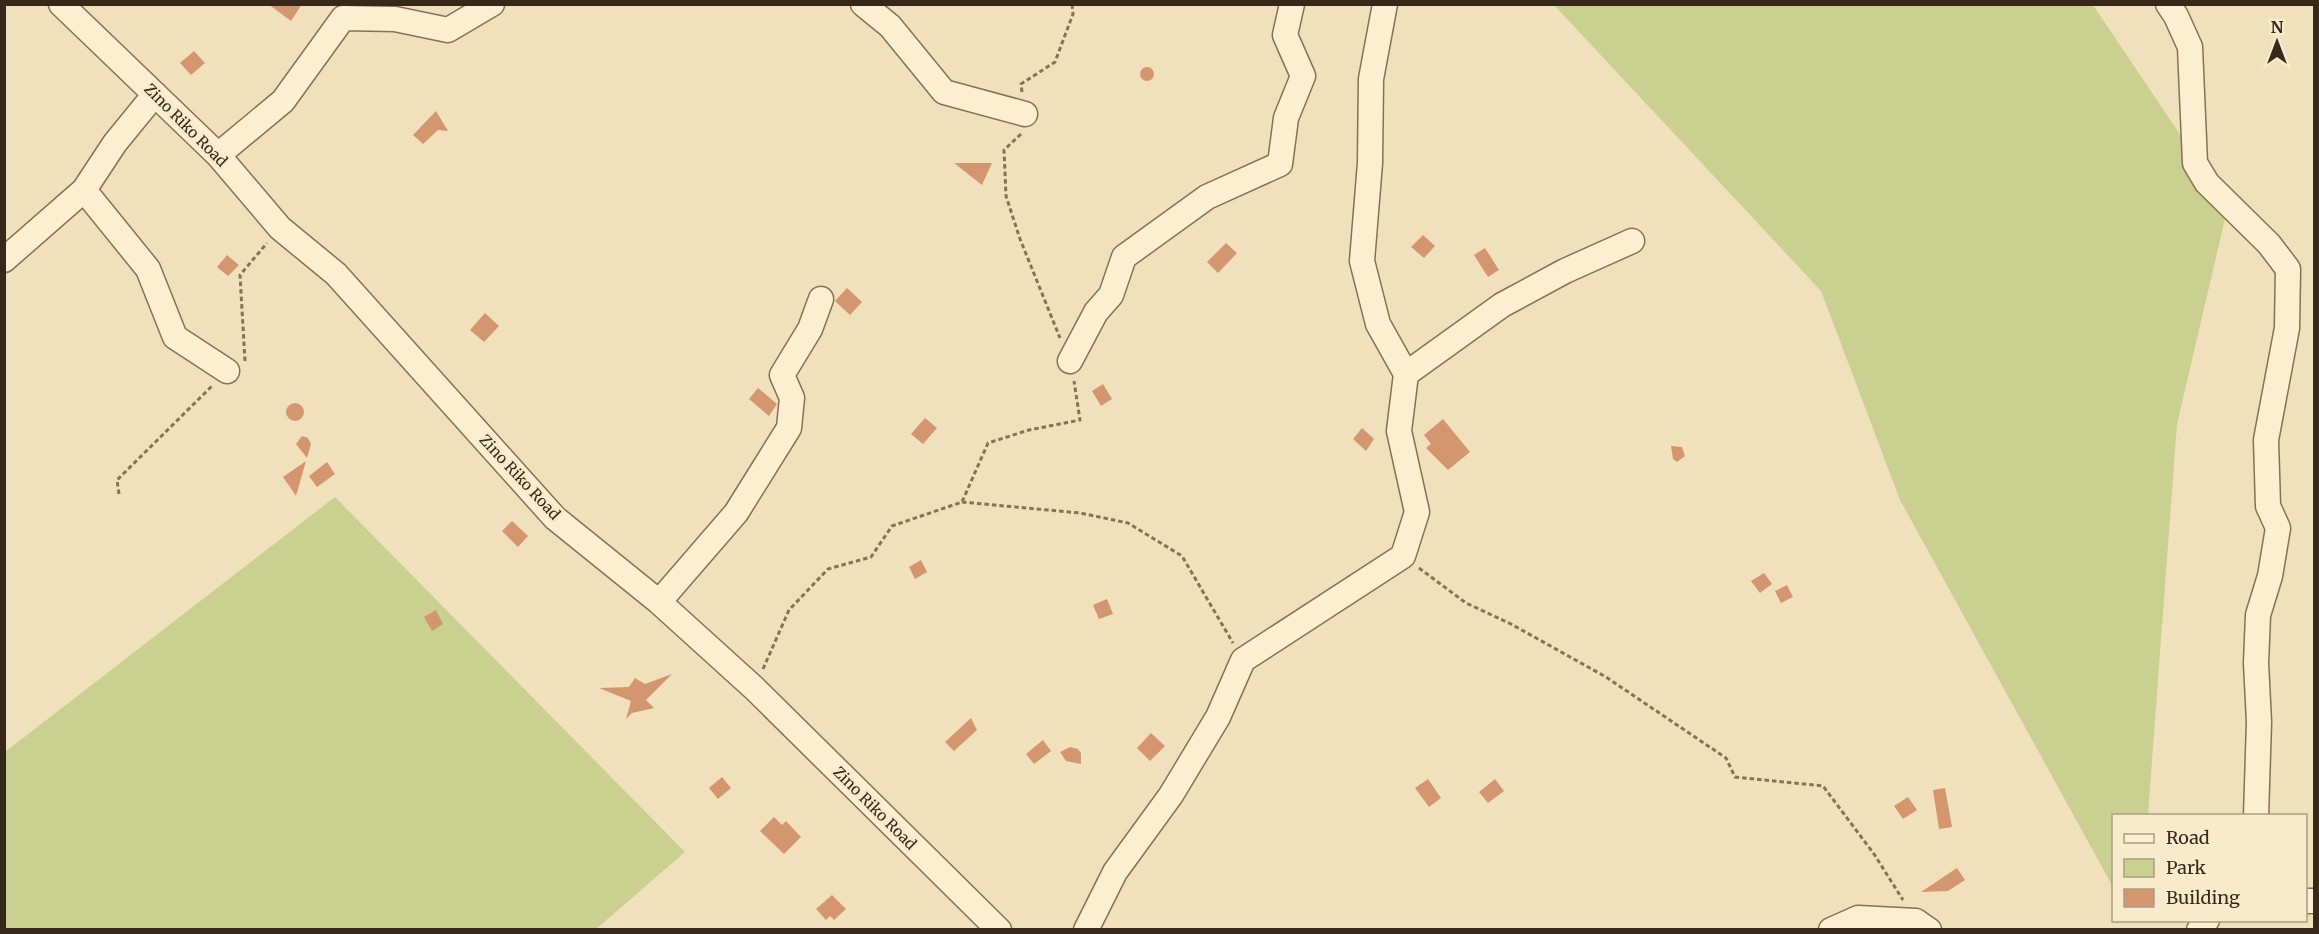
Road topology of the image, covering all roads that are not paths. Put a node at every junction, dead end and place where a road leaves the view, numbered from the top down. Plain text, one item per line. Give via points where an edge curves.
1 (61, 4) edge
2 (492, 4) edge
3 (863, 4) edge
4 (1292, 4) edge
5 (1385, 4) edge
6 (2173, 8) edge
7 (155, 94) junction
8 (1025, 114) road end
9 (218, 155) junction
10 (84, 190) junction
11 (1632, 241) dead end
12 (4, 260) edge
13 (821, 299) dead end
14 (1070, 361) road end
15 (226, 371) dead end
16 (1406, 374) junction
17 (659, 602) junction
18 (2256, 814) edge
19 (1922, 925) edge
20 (999, 930) edge
21 (1086, 930) edge
22 (1831, 930) edge

1 - 7 street, Zino Riko Road
2 - 9 street via 448,30 395,19 343,18 283,100
3 - 8 street via 890,26 944,92
4 - 14 street via 1285,35 1303,76 1286,118 1280,164 1207,197 1124,257 1111,295 1096,312
5 - 16 street via 1371,80 1370,163 1362,261 1378,324
6 - 18 street via 2190,46 2195,163 2207,183 2269,244 2288,269 2287,328 2266,440 2268,506 2278,528 2258,615
7 - 9 street, Zino Riko Road
7 - 10 street via 115,143
9 - 17 street, Zino Riko Road via 280,228 336,274 555,518
10 - 12 street
10 - 15 street via 148,269 175,338
11 - 16 street via 1502,305
13 - 17 street via 810,329 782,375 792,398 789,428 736,513
16 - 21 street via 1399,431 1417,512 1403,556 1243,660 1218,717 1171,795 1114,872
17 - 20 street, Zino Riko Road via 754,688
19 - 22 street via 1858,918

